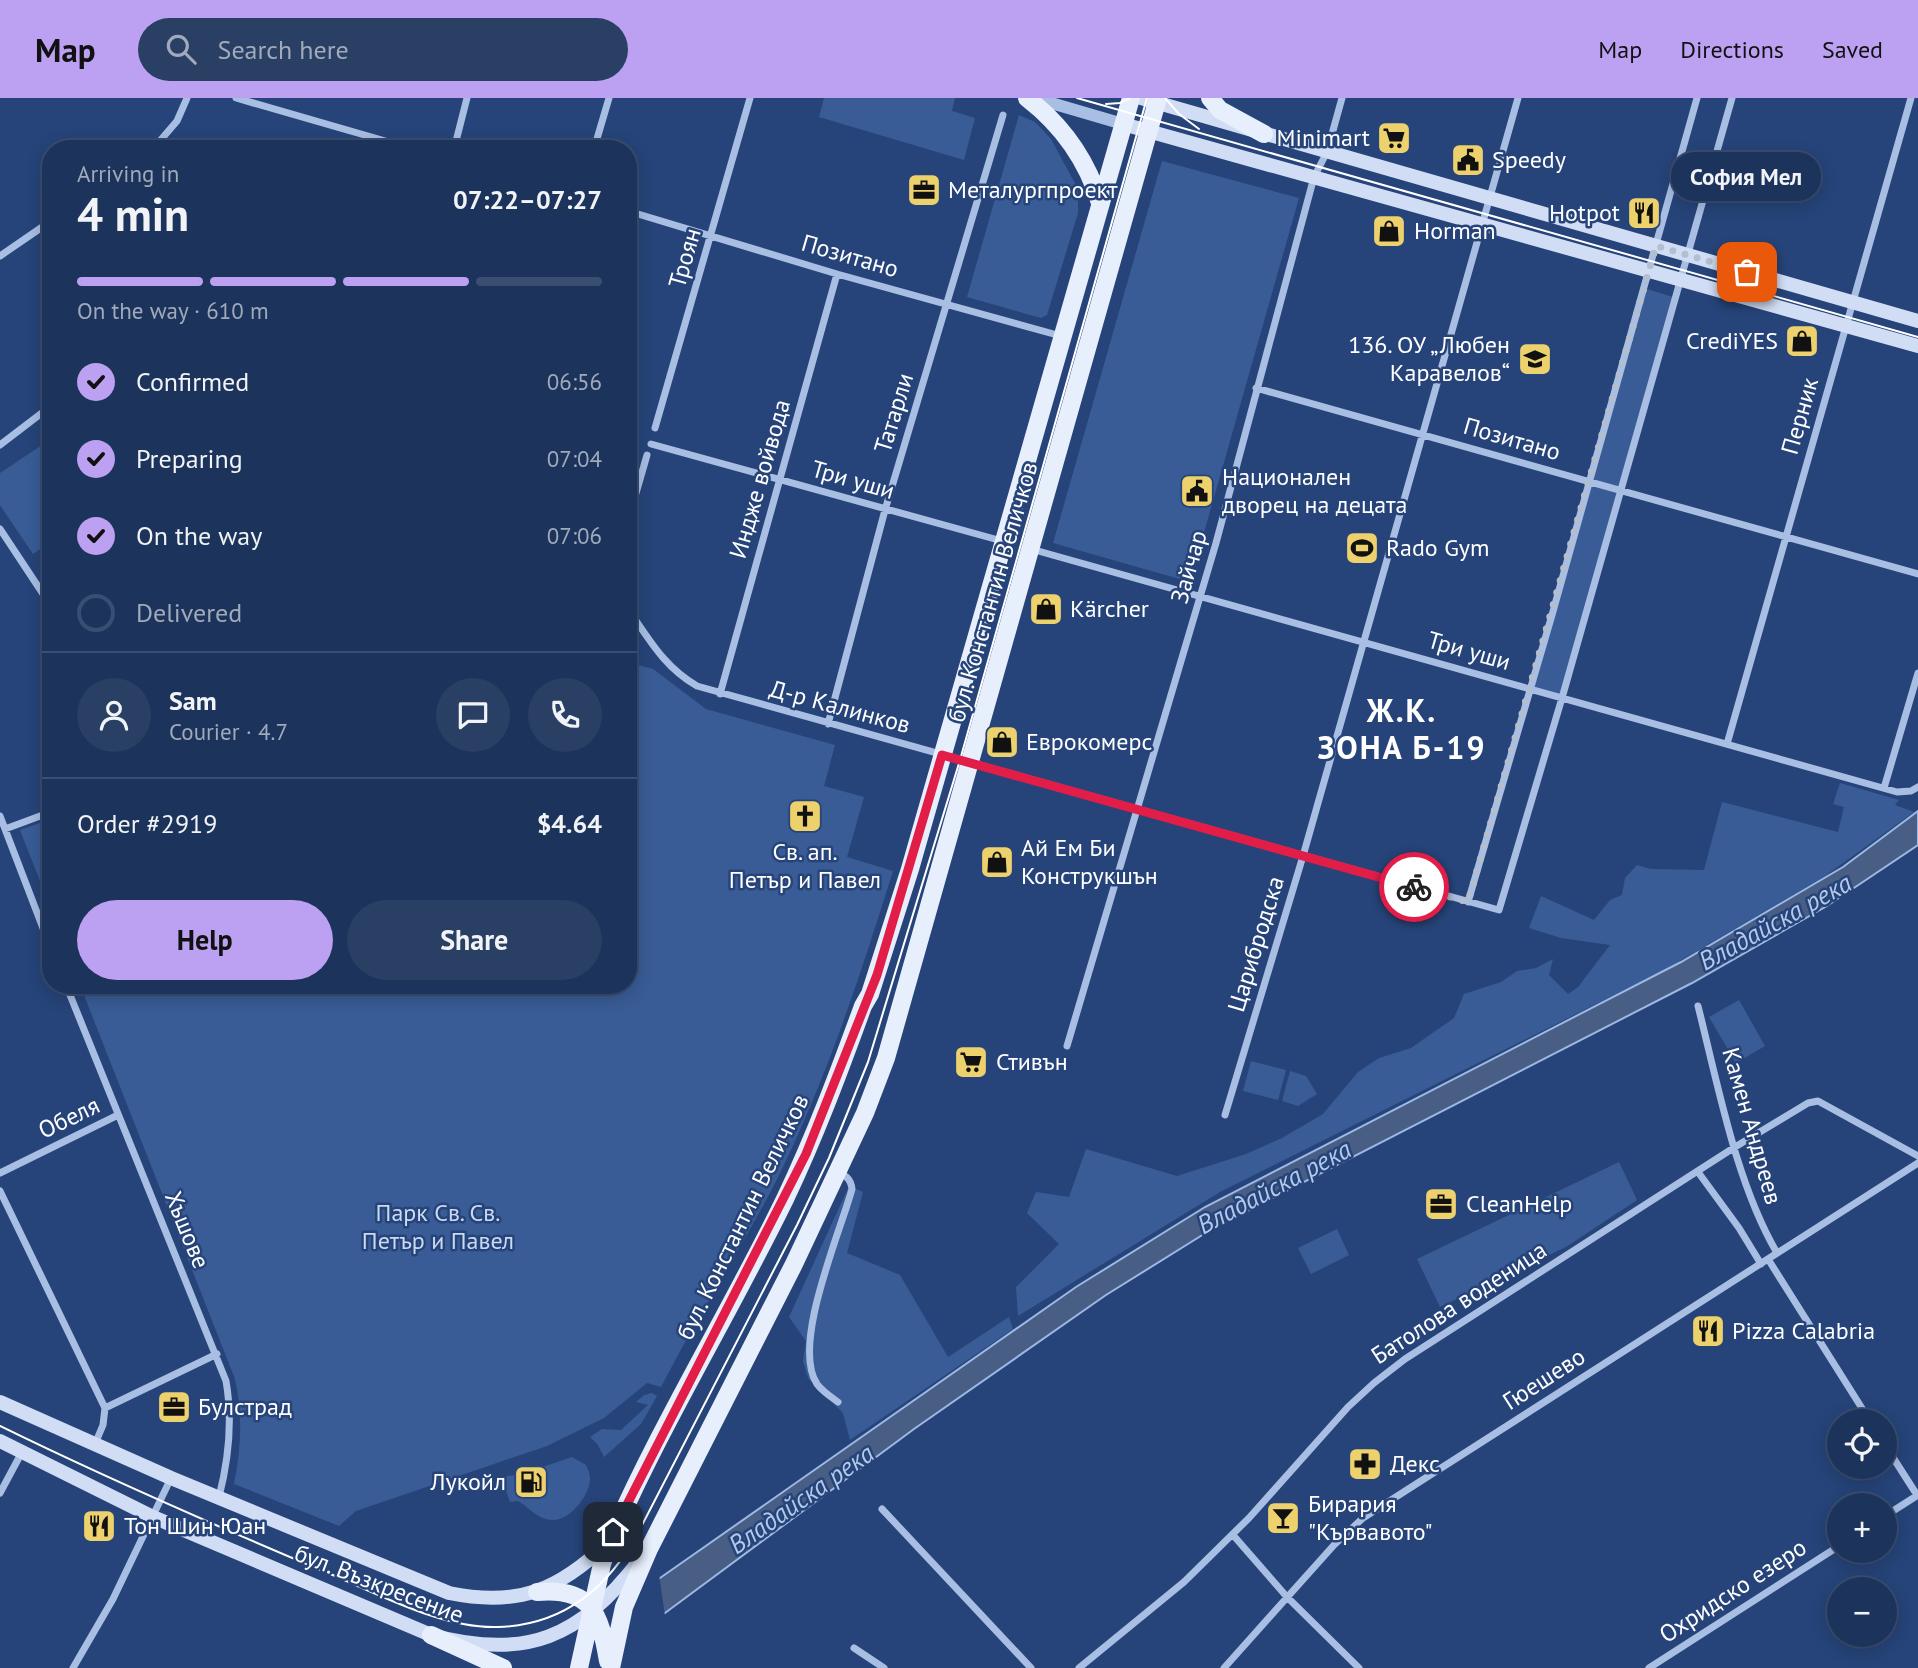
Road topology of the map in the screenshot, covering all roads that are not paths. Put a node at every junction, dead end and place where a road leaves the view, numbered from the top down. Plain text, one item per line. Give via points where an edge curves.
1 (187, 98) edge
2 (236, 98) edge
3 (467, 98) edge
4 (609, 98) edge
5 (750, 98) edge
6 (1027, 98) edge
7 (1034, 98) edge
8 (1131, 98) edge
9 (1210, 98) edge
10 (1342, 98) edge
11 (1518, 98) edge
12 (1697, 98) edge
13 (1732, 98) edge
14 (1911, 98) edge
15 (1152, 100) edge
16 (1003, 115) dead end
17 (1123, 124) junction
18 (1149, 131) junction
19 (1264, 134) junction
20 (161, 140) edge
21 (382, 140) edge
22 (456, 140) edge
23 (597, 140) edge
24 (1327, 152) junction
25 (1314, 177) junction
26 (1489, 198) junction
27 (1100, 203) junction
28 (637, 214) edge
29 (1482, 223) junction
30 (42, 227) edge
31 (711, 236) junction
32 (1656, 246) junction
33 (1688, 255) junction
34 (0, 256) edge
35 (1649, 270) junction
36 (837, 274) junction
37 (1681, 279) junction
38 (1853, 302) junction
39 (947, 303) junction
40 (1918, 321) edge
41 (1846, 326) junction
42 (1061, 336) junction
43 (1918, 346) edge
44 (1256, 388) junction
45 (42, 413) edge
46 (655, 428) dead end
47 (1422, 434) junction
48 (651, 444) dead end
49 (0, 445) edge
50 (647, 455) dead end
51 (780, 478) junction
52 (1589, 481) junction
53 (637, 490) edge
54 (1620, 490) junction
55 (885, 510) junction
56 (0, 529) edge
57 (1786, 536) junction
58 (1003, 542) junction
59 (1031, 549) junction
60 (1918, 573) edge
61 (42, 592) edge
62 (1200, 596) junction
63 (637, 622) edge
64 (1363, 642) junction
65 (1918, 673) edge
66 (1530, 688) junction
67 (720, 694) junction
68 (1562, 698) junction
69 (828, 724) junction
70 (1727, 744) junction
71 (942, 755) junction
72 (970, 762) junction
73 (1884, 788) junction
74 (1918, 788) edge
75 (1138, 810) junction
76 (0, 816) edge
77 (42, 816) edge
78 (5, 829) junction
79 (1303, 856) junction
80 (1468, 902) junction
81 (42, 926) edge
82 (70, 994) edge
83 (1698, 1006) dead end
84 (1068, 1046) dead end
85 (118, 1115) junction
86 (1225, 1115) dead end
87 (1735, 1147) junction
88 (1918, 1156) edge
89 (1918, 1163) edge
90 (838, 1172) junction
91 (1698, 1172) junction
92 (0, 1173) edge
93 (0, 1191) edge
94 (1777, 1253) junction
95 (1764, 1261) junction
96 (217, 1354) junction
97 (0, 1402) edge
98 (838, 1402) dead end
99 (105, 1408) junction
100 (1862, 1409) edge
101 (0, 1441) edge
102 (94, 1445) junction
103 (22, 1452) junction
104 (1897, 1463) edge
105 (171, 1478) junction
106 (0, 1493) edge
107 (1918, 1495) edge
108 (219, 1498) junction
109 (882, 1509) dead end
110 (1897, 1509) edge
111 (153, 1517) junction
112 (1233, 1535) junction
113 (610, 1541) junction
114 (649, 1549) junction
115 (1827, 1554) edge
116 (537, 1592) junction
117 (1287, 1597) junction
118 (592, 1611) junction
119 (431, 1635) junction
120 (854, 1648) dead end
121 (73, 1668) edge
122 (503, 1668) edge
123 (579, 1668) edge
124 (609, 1668) edge
125 (884, 1668) edge
126 (1031, 1668) edge
127 (1079, 1668) edge
128 (1224, 1668) edge
129 (1359, 1668) edge
130 (1648, 1668) edge

1 - 20 street via 177,121
2 - 21 street
3 - 22 street
4 - 23 street
5 - 31 street, Троян
6 - 27 main road via 1070,140
7 - 17 street
8 - 17 main road, бул. Константин Величков
9 - 19 main road via 1220,110
10 - 24 street, Зайчар
11 - 26 street, Царибродска
12 - 32 street
13 - 33 street
14 - 38 street, Перник
15 - 18 main road, бул. Константин Величков
15 - 19 main road
16 - 39 street, Татарли
17 - 18 main road
17 - 27 main road, бул. Константин Величков
18 - 25 main road
18 - 59 main road, бул. Константин Величков
19 - 24 main road
24 - 25 street, Зайчар
24 - 26 main road
25 - 29 main road
25 - 44 street, Зайчар
26 - 29 street, Царибродска
26 - 32 main road
27 - 42 main road, бул. Константин Величков
28 - 31 street, Позитано
29 - 35 main road
29 - 47 street, Царибродска
30 - 34 street
31 - 36 street, Позитано
31 - 46 street, Троян
32 - 33 main road
32 - 35 street
33 - 37 street
33 - 38 main road
35 - 37 main road
35 - 52 street
36 - 39 street, Позитано
36 - 51 street, Индже войвода
37 - 41 main road
37 - 54 street
38 - 40 main road
38 - 41 street, Перник
39 - 42 street, Позитано
39 - 55 street, Татарли
41 - 43 main road
41 - 57 street, Перник
42 - 58 main road, бул. Константин Величков
44 - 47 street, Позитано
44 - 62 street, Зайчар
45 - 49 street
47 - 52 street, Позитано
47 - 64 street, Царибродска
48 - 51 street, Три уши
50 - 53 street
51 - 55 street, Три уши
51 - 67 street, Индже войвода
52 - 54 street, Позитано
52 - 66 street
54 - 57 street, Позитано
54 - 68 street
55 - 58 street, Три уши
55 - 69 street, Татарли
56 - 61 street
57 - 60 street, Позитано
57 - 70 street, Перник
58 - 71 main road, бул. Константин Величков
59 - 62 street, Три уши
59 - 72 main road, бул. Константин Величков
62 - 64 street, Три уши
62 - 75 street, Зайчар
63 - 67 street, Д-р Калинков via 678,675
64 - 66 street, Три уши
64 - 79 street, Царибродска
65 - 73 street
66 - 68 street, Три уши
66 - 80 street
67 - 69 street, Д-р Калинков
68 - 70 street, Три уши
68 - 80 street, Д-р Калинков via 1499,911
69 - 71 street, Д-р Калинков
70 - 73 street, Три уши
71 - 72 street, Д-р Калинков
71 - 113 main road, бул. Константин Величков via 874,981 806,1154
72 - 75 street, Д-р Калинков
72 - 90 main road, бул. Константин Величков via 878,1090
73 - 74 street, Три уши via 1897,792
75 - 79 street, Д-р Калинков
75 - 84 street, Зайчар
76 - 78 street
77 - 78 street
78 - 81 street
79 - 80 street, Д-р Калинков
79 - 86 street, Царибродска
82 - 85 street, Хъшове
83 - 87 street, Камен Андреев
85 - 92 street, Обеля
85 - 96 street, Хъшове
87 - 88 street, Батолова воденица via 1818,1101
87 - 91 street, Батолова воденица
87 - 94 street, Камен Андреев via 1760,1222
89 - 94 street, Гюешево
90 - 98 street via 852,1182 852,1189 813,1321 809,1351 818,1385
90 - 114 main road, бул. Константин Величков
91 - 95 street
91 - 112 street, Батолова воденица via 1374,1383
93 - 99 street
94 - 95 street, Гюешево
95 - 100 street
95 - 117 street, Гюешево via 1363,1518
96 - 99 street
96 - 108 street, Хъшове via 230,1416
97 - 102 main road, бул. Възкресение
99 - 102 street
101 - 103 main road, бул. Възкресение
102 - 105 main road, бул. Възкресение
103 - 106 street
103 - 111 main road, бул. Възкресение
104 - 107 street
105 - 108 main road, бул. Възкресение
105 - 111 street
107 - 110 street
108 - 116 main road, бул. Възкресение via 449,1593 494,1600
109 - 126 street
111 - 119 main road, бул. Възкресение
111 - 121 street
112 - 117 street
112 - 127 street, Батолова воденица via 1184,1582
113 - 116 main road, бул. Възкресение
113 - 118 main road, бул. Константин Величков
114 - 118 main road, бул. Възкресение
114 - 124 main road, бул. Константин Величков via 624,1607
115 - 130 street, Охридско езеро
116 - 118 main road via 575,1595
117 - 128 street, Гюешево
117 - 129 street
118 - 119 main road, бул. Възкресение via 572,1627 519,1644 474,1644
118 - 123 main road, бул. Константин Величков
118 - 124 main road
119 - 122 main road
120 - 125 street

